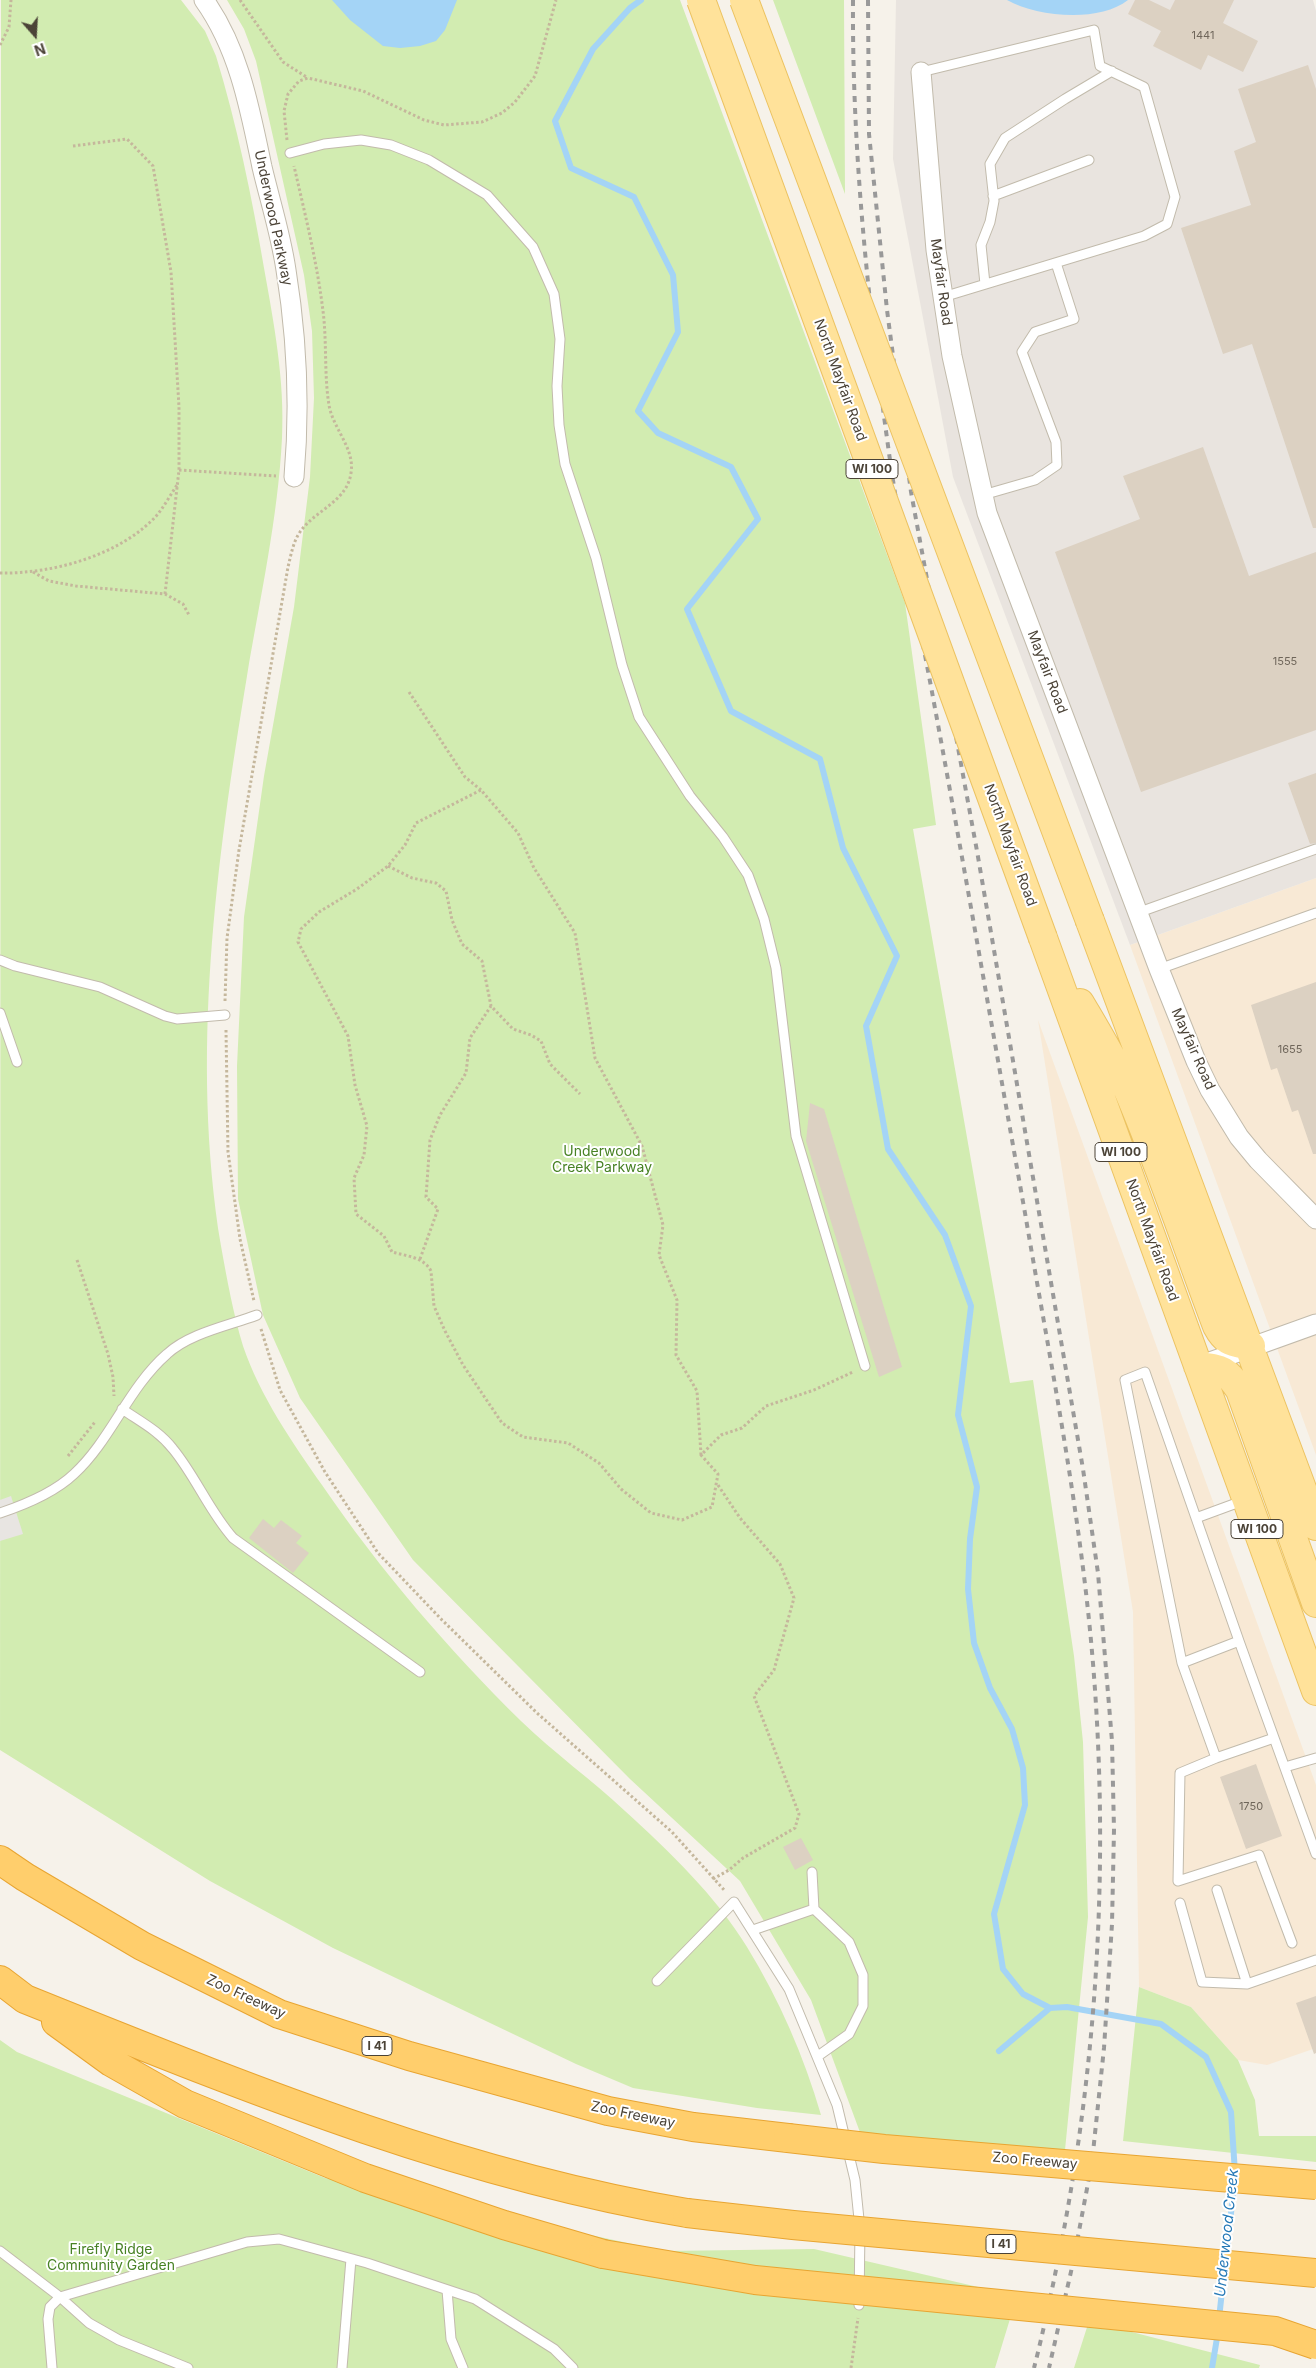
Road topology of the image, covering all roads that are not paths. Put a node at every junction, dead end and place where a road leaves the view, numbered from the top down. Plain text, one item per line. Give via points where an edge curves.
1 (204, 0) edge
2 (701, 0) edge
3 (744, 0) edge
4 (921, 72) joint
5 (1112, 72) junction
6 (290, 154) road end
7 (1088, 160) dead end
8 (993, 196) junction
9 (1056, 263) junction
10 (985, 284) junction
11 (943, 297) junction
12 (294, 477) road end
13 (982, 495) junction
14 (1316, 849) edge
15 (1137, 913) junction
16 (1316, 913) edge
17 (1046, 944) junction
18 (0, 960) edge
19 (1159, 969) junction
20 (0, 1013) edge
21 (225, 1015) road end
22 (17, 1062) dead end
23 (1316, 1219) edge
24 (257, 1315) road end
25 (1316, 1324) edge
26 (1251, 1346) junction
27 (865, 1366) road end
28 (1198, 1366) junction
29 (122, 1409) junction
30 (1246, 1500) junction
31 (0, 1513) edge
32 (1196, 1518) junction
33 (1316, 1526) edge
34 (1316, 1603) edge
35 (1240, 1641) junction
36 (1182, 1663) junction
37 (420, 1672) dead end
38 (1316, 1691) edge
39 (1274, 1738) junction
40 (1216, 1758) junction
41 (1316, 1758) edge
42 (1285, 1767) junction
43 (1316, 1854) edge
44 (0, 1860) edge
45 (812, 1872) dead end
46 (1217, 1890) dead end
47 (1180, 1903) dead end
48 (814, 1909) junction
49 (753, 1930) junction
50 (1292, 1943) dead end
51 (1316, 1960) edge
52 (0, 1980) edge
53 (657, 1981) dead end
54 (1247, 1984) junction
55 (24, 1999) junction
56 (818, 2056) junction
57 (1316, 2185) edge
58 (0, 2252) edge
59 (351, 2259) junction
60 (1316, 2273) edge
61 (447, 2290) junction
62 (60, 2297) junction
63 (859, 2305) road end
64 (1316, 2345) edge
65 (52, 2368) edge
66 (188, 2368) edge
67 (342, 2368) edge
68 (463, 2368) edge
69 (573, 2368) edge

1 - 12 street, Underwood Parkway via 224,31 239,73 286,269 296,368 298,433
2 - 17 main road, North Mayfair Road / WI 100, bridge
3 - 26 main road, WI 100, bridge
4 - 5 lane via 1094,30 1100,66
4 - 11 street, Mayfair Road
5 - 8 lane via 1005,138 990,164
5 - 9 lane via 1144,87 1175,197 1167,224 1144,236
6 - 27 lane via 324,144 361,140 391,145 429,160 487,195 533,247 554,294 560,339 559,425 565,464 596,558 622,665 639,717 690,796 748,875 764,919 776,968 796,1136
7 - 8 lane
8 - 10 lane via 990,222 981,245
9 - 10 lane
9 - 13 lane via 1074,319 1035,332 1022,352 1056,442 1058,465 1035,480
10 - 11 lane
11 - 13 street, Mayfair Road via 952,356
13 - 15 street, Mayfair Road
14 - 15 lane
15 - 19 street, Mayfair Road
16 - 19 lane
17 - 26 main road via 1108,1049 1127,1089 1217,1326 1223,1337 1231,1342
17 - 28 main road, North Mayfair Road / WI 100
18 - 21 lane via 100,987 177,1019
19 - 23 street, Mayfair Road via 1196,1061 1222,1112 1258,1160
20 - 22 lane
24 - 29 lane via 186,1340 155,1366
25 - 26 street
26 - 28 street
26 - 33 main road, WI 100
28 - 30 main road, North Mayfair Road / WI 100
28 - 34 main road via 1221,1369 1230,1375 1240,1390
29 - 31 lane via 73,1475 45,1493
29 - 37 lane via 149,1425 173,1449 214,1514 234,1538
30 - 32 lane
30 - 38 main road, North Mayfair Road / WI 100
32 - 35 lane
32 - 36 lane via 1145,1372 1126,1380
35 - 36 lane
35 - 39 lane
36 - 40 lane
39 - 40 lane
39 - 42 lane
40 - 50 lane via 1180,1773 1178,1881 1259,1854
41 - 42 lane
42 - 43 lane
44 - 57 highway, Zoo Freeway / I 41, bridge via 142,1946 279,2014 418,2059 608,2111 693,2127 894,2150
45 - 48 lane
46 - 54 lane
47 - 54 lane via 1202,1982
48 - 49 lane
48 - 56 lane via 850,1942 863,1975 863,2006 849,2034
49 - 53 lane via 734,1902
49 - 56 lane via 789,1989
51 - 54 lane
52 - 55 highway, I 41
55 - 60 highway, I 41, bridge via 295,2106 383,2137 632,2204 793,2225
55 - 64 highway, bridge via 111,2062 185,2104 365,2178 603,2254 755,2280 1275,2331
56 - 63 lane via 837,2105 855,2180 860,2230
58 - 62 lane
59 - 61 lane
59 - 62 lane via 279,2240 247,2242
59 - 67 lane
61 - 68 lane via 451,2339
61 - 69 lane via 475,2299 554,2349
62 - 65 lane via 50,2307 48,2319
62 - 66 lane via 89,2323 119,2340

